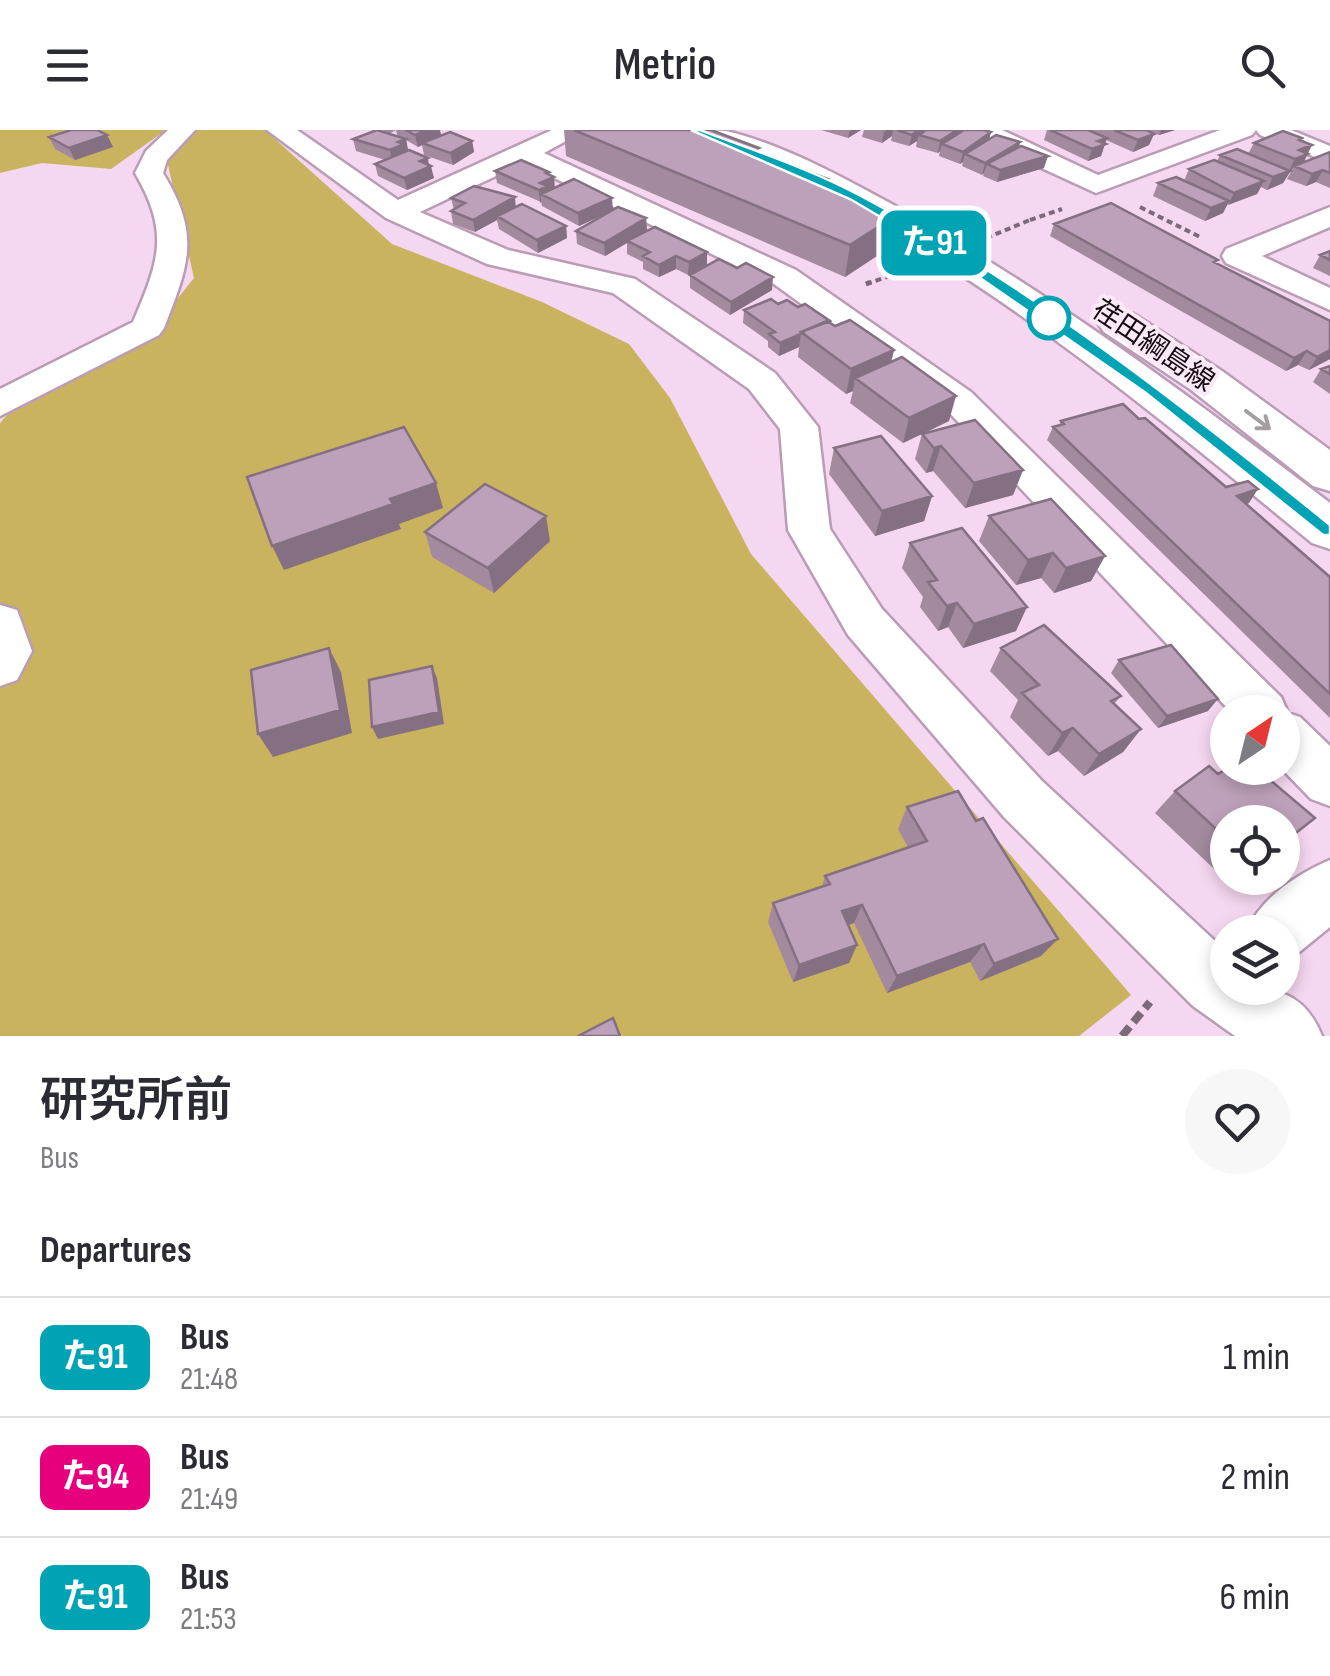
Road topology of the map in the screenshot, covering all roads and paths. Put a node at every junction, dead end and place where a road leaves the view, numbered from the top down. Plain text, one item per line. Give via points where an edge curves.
1 (182, 130) edge
2 (280, 130) edge
3 (573, 130) edge
4 (696, 130) edge
5 (750, 130) edge
6 (979, 130) edge
7 (1243, 130) edge
8 (1269, 130) edge
9 (1322, 145) edge
10 (523, 153) junction
11 (1096, 185) junction
12 (396, 212) junction
13 (1330, 216) edge
14 (1030, 220) dead end
15 (1237, 256) junction
16 (903, 272) dead end
17 (1330, 300) edge
18 (0, 404) edge
19 (1330, 474) edge
20 (1330, 530) edge
21 (0, 623) edge
22 (0, 666) edge
23 (1246, 695) edge
24 (1300, 751) edge
25 (1330, 782) edge
26 (1330, 889) edge
27 (1299, 915) edge
28 (1210, 968) edge
29 (1253, 1005) edge
30 (1290, 1036) edge

1 - 18 street via 149,173 175,220 174,264 148,328
2 - 12 street
3 - 10 street
4 - 20 main road, 荏田綱島線 via 854,197 965,262 1152,389
5 -> 19 main road, 荏田綱島線 via 876,182 1002,249 1206,380
6 - 11 street
7 - 11 street
8 - 9 street
10 - 12 street
10 - 23 street via 785,277 958,400
11 - 15 path
12 - 28 street via 498,257 624,286 762,381 798,427 809,530 865,622 1023,799
13 - 15 street
14 - 16 path, bridge
15 - 17 street
21 - 22 street via 8,651
24 - 25 street
26 - 27 street
29 - 30 street

